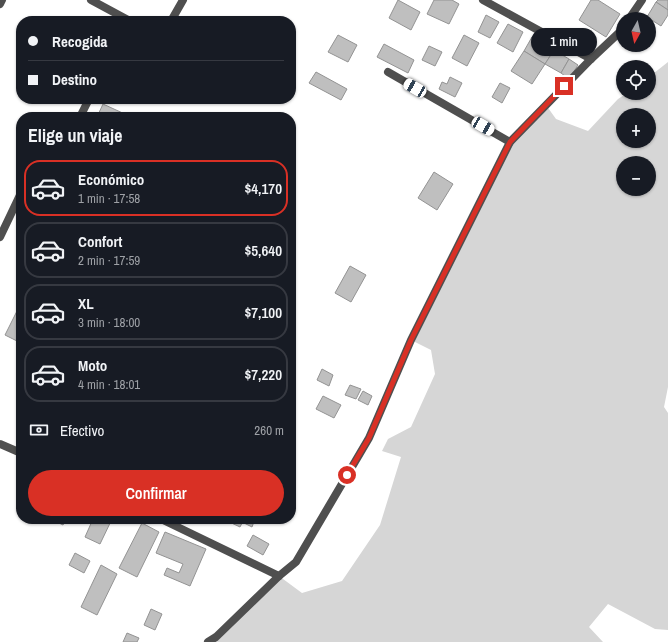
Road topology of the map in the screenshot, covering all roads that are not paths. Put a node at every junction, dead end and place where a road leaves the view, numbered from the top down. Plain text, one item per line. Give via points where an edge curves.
1 (2, 0) edge
2 (91, 0) edge
3 (183, 0) edge
4 (483, 0) edge
5 (642, 0) edge
6 (0, 4) edge
7 (634, 12) edge
8 (120, 16) edge
9 (174, 16) edge
10 (616, 36) edge
11 (591, 59) junction
12 (388, 72) dead end
13 (510, 142) junction
14 (16, 203) edge
15 (0, 237) edge
16 (0, 444) edge
17 (16, 451) edge
18 (171, 524) edge
19 (279, 576) junction
20 (208, 642) edge

1 - 6 street
2 - 8 street
3 - 9 street
4 - 11 street
5 - 7 street
10 - 11 street
11 - 13 street
12 - 13 street
13 - 19 street via 411,340 369,438 296,562
14 - 15 street
16 - 17 street
18 - 19 street
19 - 20 street

